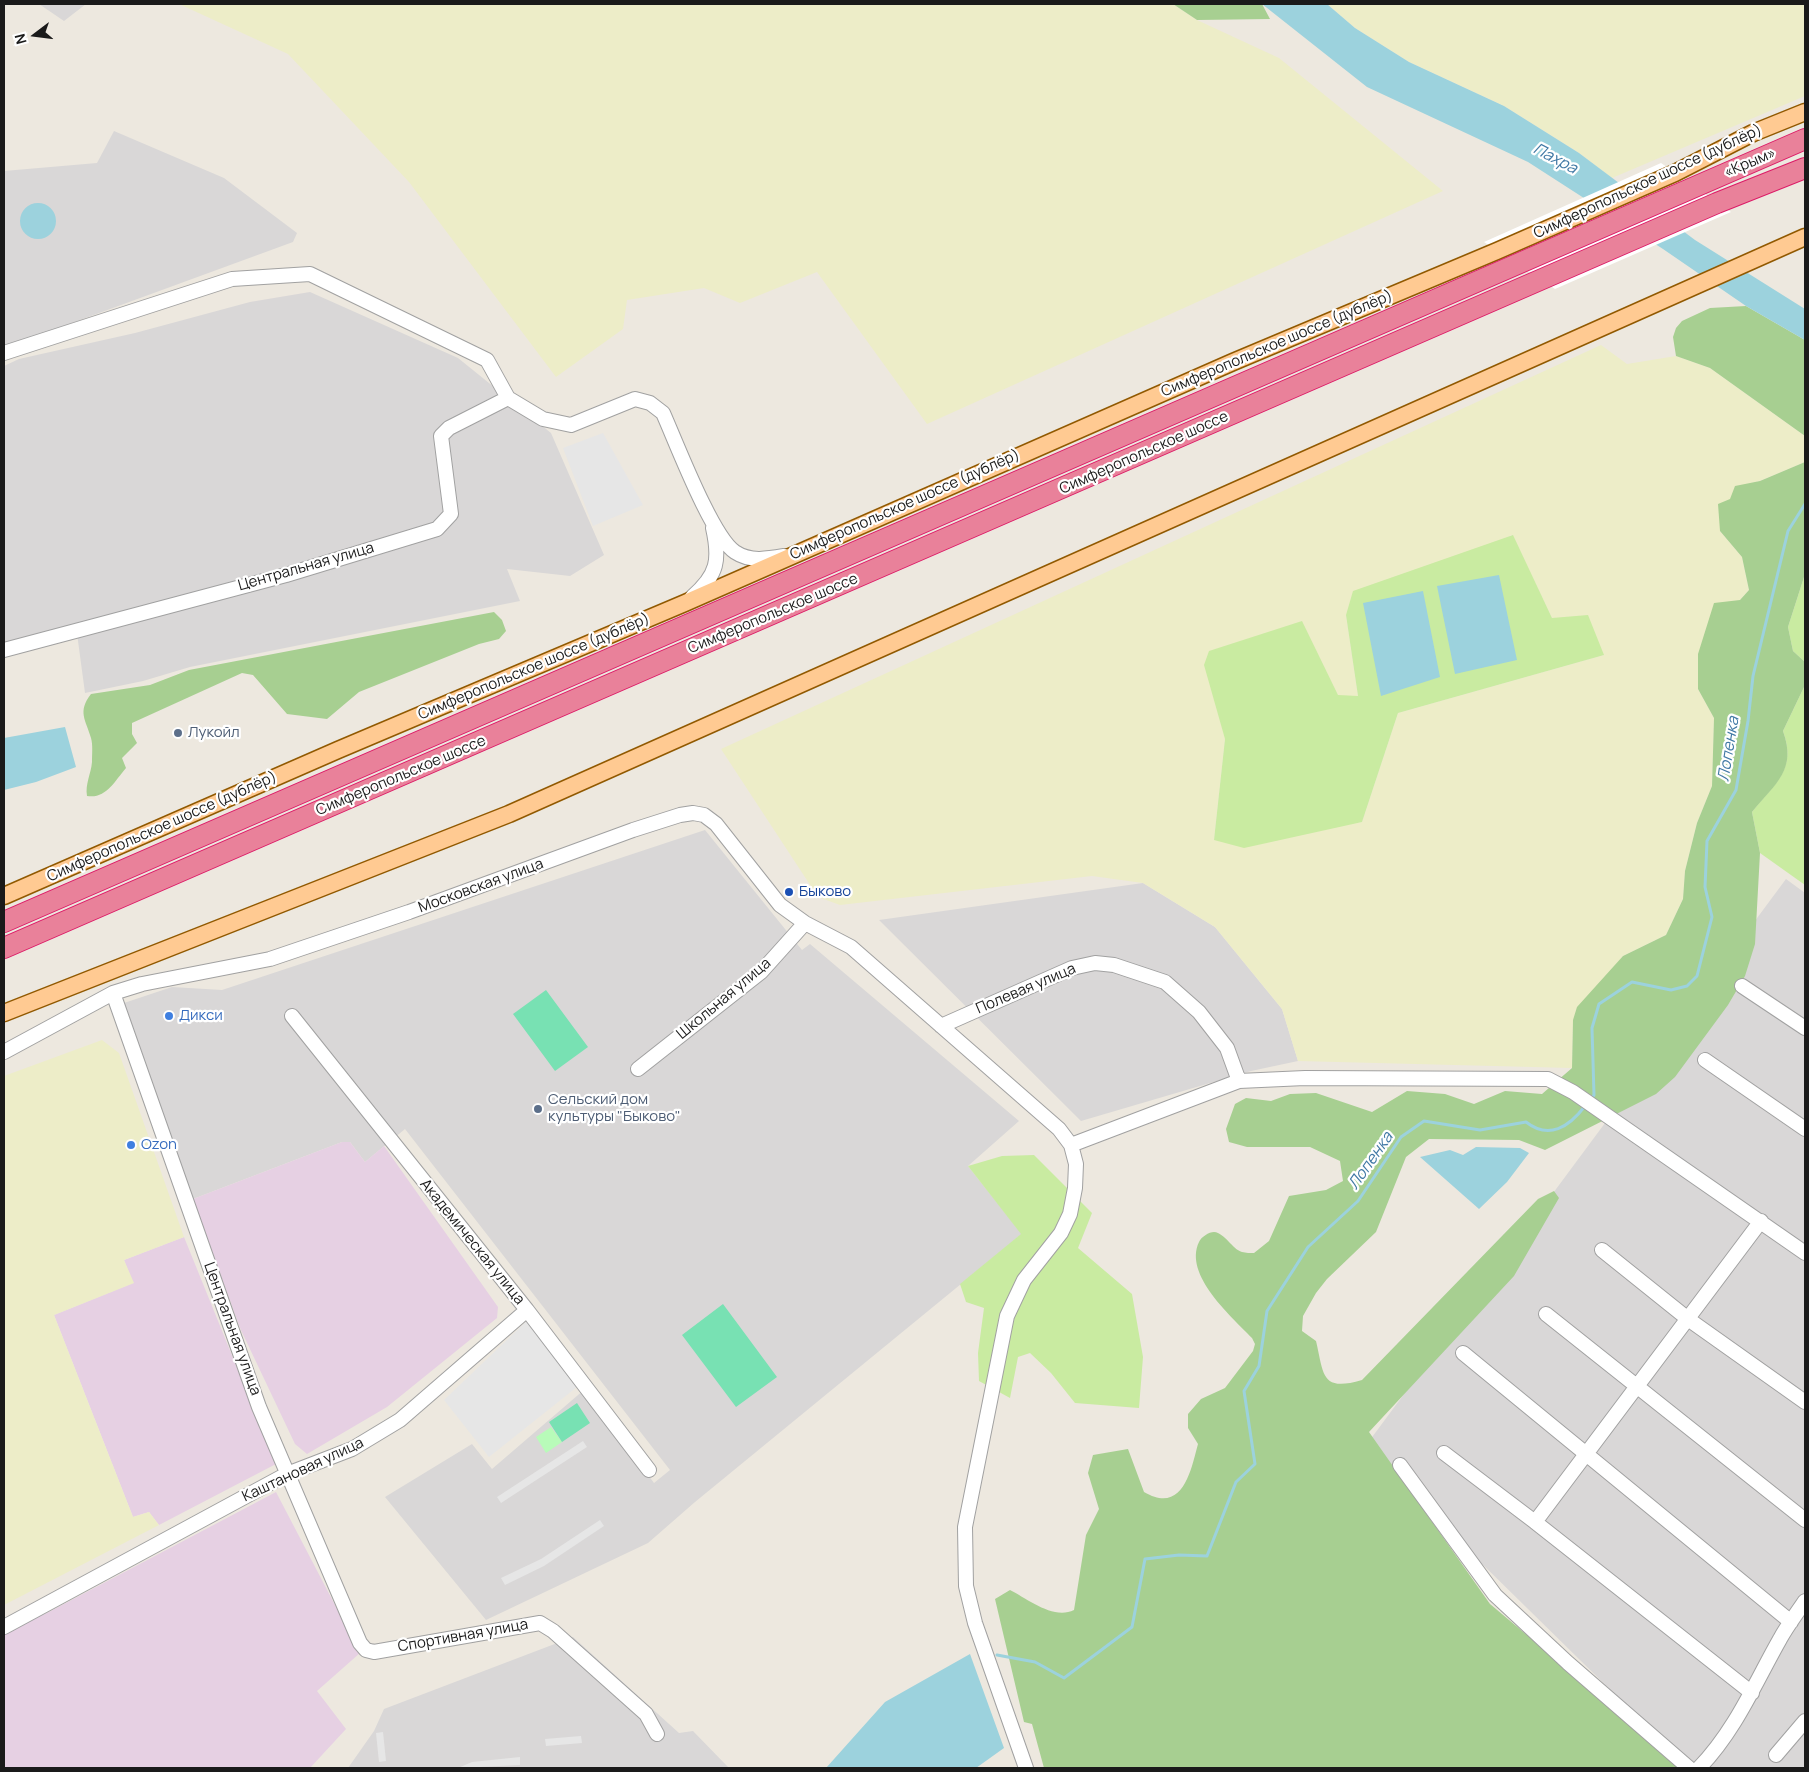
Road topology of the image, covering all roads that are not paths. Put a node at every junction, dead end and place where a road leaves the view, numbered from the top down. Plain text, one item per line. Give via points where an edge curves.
1 (1805, 112) edge
2 (1805, 139) edge
3 (1805, 168) edge
4 (1805, 237) edge
5 (1518, 264) joint
6 (1542, 280) joint
7 (4, 353) edge
8 (508, 398) junction
9 (711, 520) junction
10 (795, 554) junction
11 (685, 603) junction
12 (4, 650) edge
13 (4, 896) edge
14 (4, 922) edge
15 (805, 923) junction
16 (4, 948) edge
17 (1742, 986) dead end
18 (112, 993) junction
19 (4, 1013) edge
20 (292, 1016) dead end
21 (941, 1026) junction
22 (1805, 1028) edge
23 (4, 1052) edge
24 (1705, 1060) dead end
25 (638, 1069) dead end
26 (1239, 1081) junction
27 (1805, 1129) edge
28 (1071, 1145) junction
29 (1761, 1221) junction
30 (1602, 1250) dead end
31 (1805, 1253) edge
32 (527, 1310) junction
33 (1546, 1314) dead end
34 (1688, 1319) junction
35 (1463, 1353) dead end
36 (1636, 1387) junction
37 (1805, 1402) edge
38 (1444, 1453) dead end
39 (1586, 1454) junction
40 (1400, 1465) dead end
41 (649, 1470) dead end
42 (287, 1474) junction
43 (1805, 1520) edge
44 (1535, 1522) junction
45 (1805, 1601) edge
46 (1791, 1622) junction
47 (4, 1627) edge
48 (374, 1652) joint
49 (1752, 1693) junction
50 (1805, 1721) edge
51 (657, 1734) dead end
52 (1776, 1755) dead end
53 (1026, 1768) edge
54 (1690, 1768) edge
55 (1699, 1768) edge

1 - 10 main road, Симферопольское шоссе (дублёр) via 1497,251 1242,358
2 - 5 highway, «Крым»
3 - 6 highway, «Крым»
4 - 19 main road via 509,814
5 - 14 highway, Симферопольское шоссе
6 - 16 highway, Симферопольское шоссе
7 - 8 street via 232,279 310,274 486,360
8 - 9 street via 543,419 571,425 635,399 650,403 663,413
8 - 12 street, Центральная улица via 450,428 441,436 451,514 437,529 286,575
9 - 10 street via 734,552 749,559
9 - 11 street via 717,557 714,572 705,586
10 - 11 main road, Симферопольское шоссе (дублёр)
11 - 13 main road, Симферопольское шоссе (дублёр)
15 - 18 street, Московская улица via 780,905 716,824 704,815 692,813 633,830 270,959
15 - 21 street, Московская улица via 851,947
15 - 25 street, Школьная улица via 761,972
17 - 22 street
18 - 23 street, Московская улица
18 - 42 street, Центральная улица via 256,1397
20 - 32 street, Академическая улица
21 - 26 street, Полевая улица via 1072,968 1095,963 1114,965 1157,978 1198,1012 1228,1048
21 - 28 street, Московская улица via 1059,1129
24 - 27 street
26 - 28 street
26 - 29 street via 1305,1078 1548,1079 1573,1092
28 - 53 street via 1076,1164 1070,1214 1061,1233 1024,1280 1007,1316 965,1527 966,1586 975,1623
29 - 31 street
29 - 34 street
30 - 34 street
32 - 41 street, Академическая улица
32 - 42 street, Каштановая улица via 400,1420 352,1449
33 - 36 street
34 - 36 street
34 - 37 street
35 - 39 street
36 - 39 street
36 - 43 street
38 - 44 street
39 - 44 street
39 - 46 street
40 - 54 street via 1495,1595
42 - 47 street, Каштановая улица
42 - 48 street, Центральная улица via 360,1643 366,1650
44 - 49 street
45 - 46 street
46 - 49 street
48 - 51 street, Спортивная улица via 540,1623 646,1714
49 - 55 street via 1715,1752
50 - 52 street

